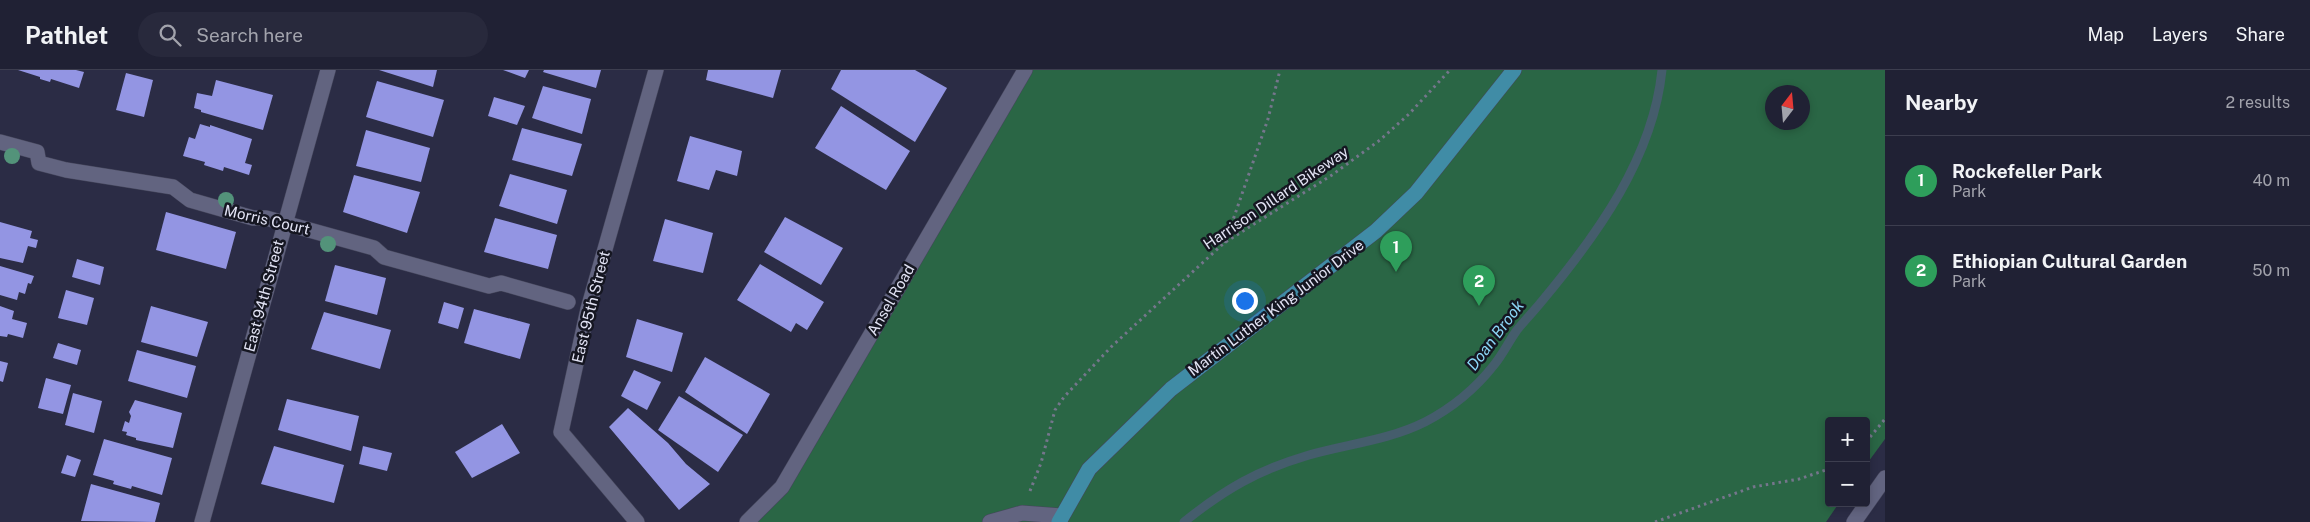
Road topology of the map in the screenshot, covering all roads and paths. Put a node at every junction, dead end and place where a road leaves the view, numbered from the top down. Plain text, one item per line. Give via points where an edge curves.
1 (328, 70) edge
2 (656, 70) edge
3 (1025, 70) edge
4 (1280, 70) edge
5 (1450, 70) edge
6 (1514, 70) edge
7 (0, 142) edge
8 (284, 222) junction
9 (1224, 243) junction
10 (568, 302) dead end
11 (1885, 419) edge
12 (1870, 437) edge
13 (1039, 469) dead end
14 (1825, 470) edge
15 (1885, 478) edge
16 (1060, 519) edge
17 (202, 522) edge
18 (637, 522) edge
19 (747, 522) edge
20 (990, 522) edge
21 (1656, 522) edge
22 (1854, 522) edge

1 - 8 street, East 94th Street
2 - 18 street, East 95th Street via 588,309 561,432
3 - 19 street, Ansel Road via 782,487
4 - 9 path via 1268,119
5 - 9 path, Harrison Dillard Bikeway via 1380,140 1332,175
6 - 16 main road, Martin Luther King Junior Drive via 1416,193 1376,231 1171,389 1089,469
7 - 8 street, Morris Court via 37,152 39,163 172,187 190,200 253,218
8 - 10 street, Morris Court via 374,248 384,257 489,286 501,283
8 - 17 street, East 94th Street
9 - 13 path, Harrison Dillard Bikeway via 1118,340 1064,396 1055,410
11 - 12 path
14 - 21 path via 1754,487
15 - 22 street
16 - 20 street via 1022,513

